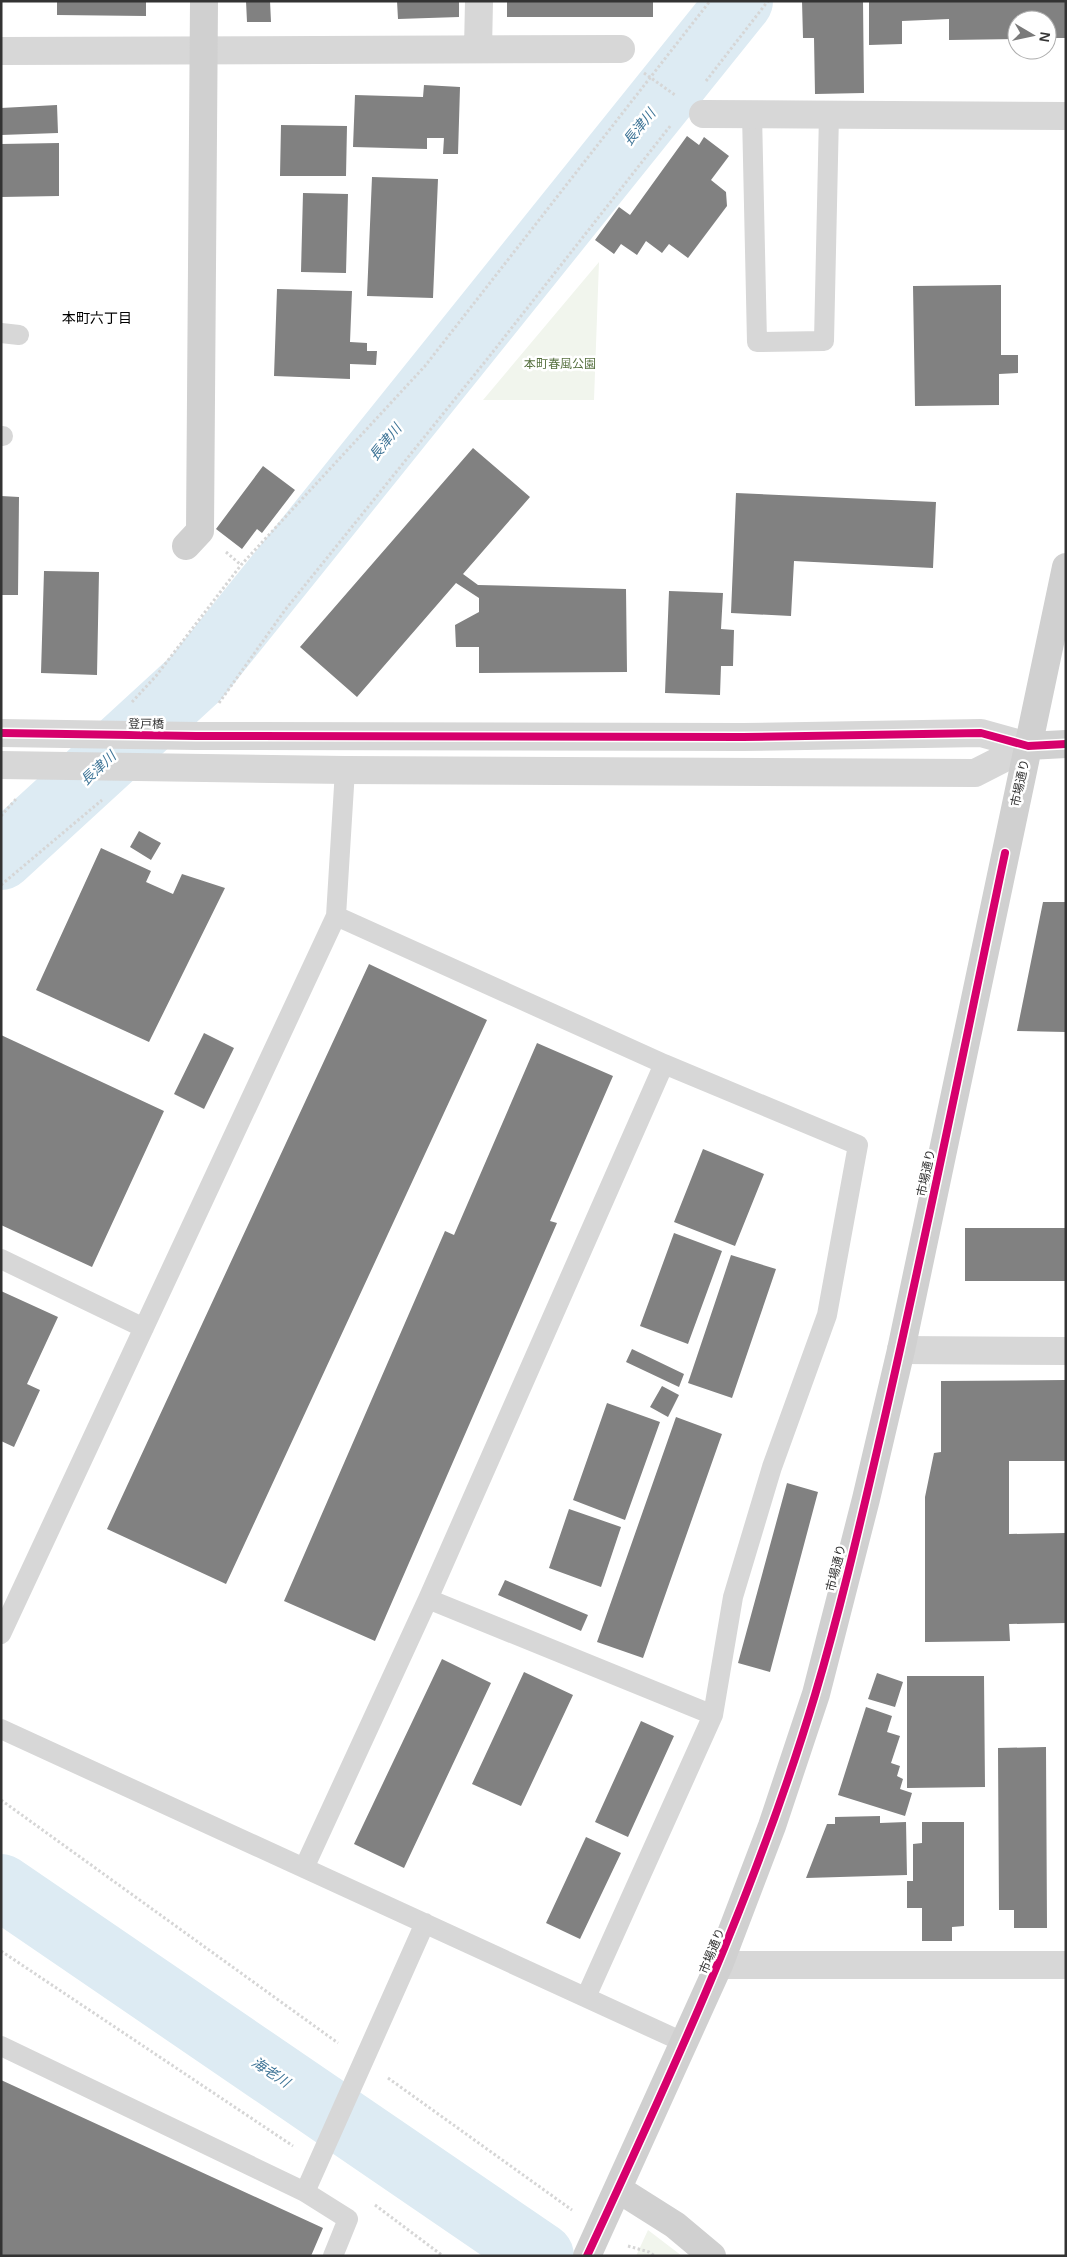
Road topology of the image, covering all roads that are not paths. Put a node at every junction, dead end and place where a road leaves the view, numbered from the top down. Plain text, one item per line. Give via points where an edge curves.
1 (204, 1) edge
2 (479, 1) edge
3 (621, 49) dead end
4 (204, 50) junction
5 (478, 50) junction
6 (1, 51) edge
7 (752, 114) junction
8 (829, 114) junction
9 (690, 115) road end
10 (1066, 116) edge
11 (186, 546) dead end
12 (1066, 567) edge
13 (1, 733) edge
14 (1066, 744) edge
15 (1028, 746) junction
16 (1, 765) edge
17 (345, 770) junction
18 (336, 916) junction
19 (664, 1064) junction
20 (1, 1259) edge
21 (144, 1328) junction
22 (900, 1350) junction
23 (1066, 1351) edge
24 (428, 1598) junction
25 (1, 1634) edge
26 (713, 1715) junction
27 (1, 1729) edge
28 (304, 1868) junction
29 (425, 1923) junction
30 (719, 1965) junction
31 (1066, 1965) edge
32 (586, 1997) junction
33 (683, 2042) junction
34 (1, 2046) edge
35 (618, 2189) junction
36 (305, 2192) junction
37 (593, 2242) edge
38 (333, 2256) edge
39 (712, 2256) edge

1 - 4 street
2 - 5 street
3 - 5 street
4 - 5 street
4 - 6 street
4 - 11 street via 200,531
7 - 8 street
7 - 8 lane via 757,342 824,341
7 - 9 street
8 - 10 street
12 - 15 street, 市場通り
13 - 15 street, 登戸橋 via 744,737 981,733
14 - 15 street
15 - 17 street via 974,773
15 - 22 street, 市場通り
16 - 17 street
17 - 18 lane
18 - 19 lane
18 - 21 lane
19 - 24 lane
19 - 26 lane via 858,1145 827,1315 772,1466 732,1596
20 - 21 lane
21 - 25 lane
22 - 23 street
22 - 30 street, 市場通り via 816,1694 772,1826
24 - 26 lane
24 - 28 lane
26 - 32 lane
27 - 28 lane
28 - 29 lane
29 - 32 lane
29 - 36 lane
30 - 31 street
30 - 33 street, 市場通り
32 - 33 lane
33 - 35 street, 市場通り
34 - 36 lane
35 - 37 street, 市場通り
35 - 39 street via 675,2225
36 - 38 lane via 348,2219

